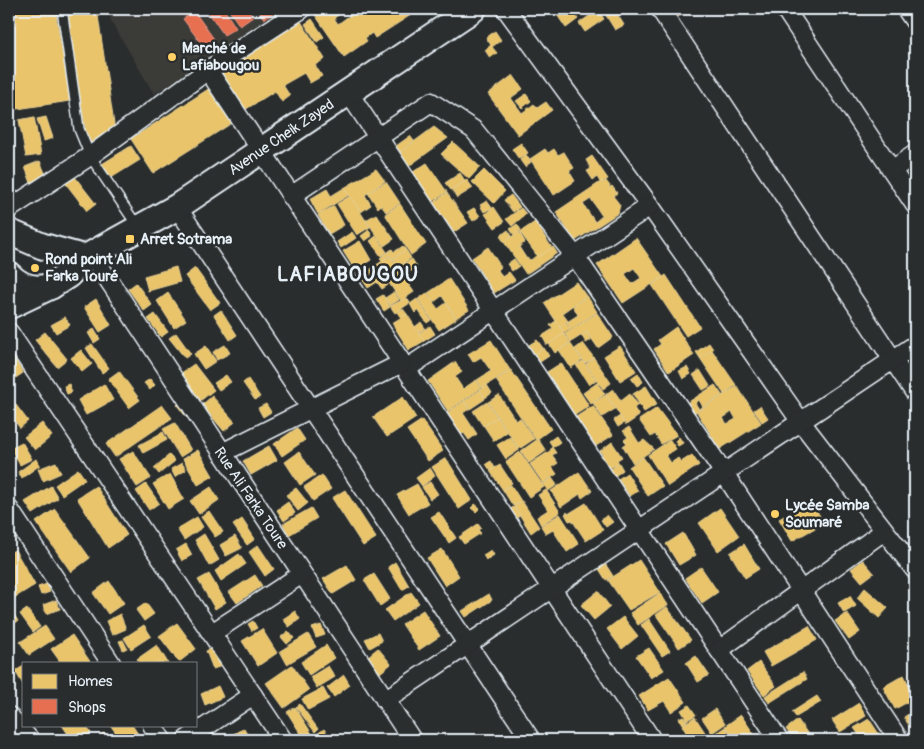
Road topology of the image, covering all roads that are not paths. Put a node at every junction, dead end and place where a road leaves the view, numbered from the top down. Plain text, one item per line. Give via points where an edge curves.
1 (62, 9) edge
2 (302, 9) edge
3 (473, 9) edge
4 (506, 9) edge
5 (660, 9) edge
6 (785, 9) edge
7 (906, 9) edge
8 (915, 22) edge
9 (208, 70) junction
10 (348, 92) junction
11 (379, 138) junction
12 (261, 150) junction
13 (915, 154) edge
14 (90, 156) junction
15 (892, 170) junction
16 (291, 196) junction
17 (915, 205) edge
18 (650, 206) junction
19 (177, 207) junction
20 (9, 210) edge
21 (140, 229) junction
22 (21, 240) edge
23 (575, 256) junction
24 (89, 257) junction
25 (9, 275) edge
26 (54, 284) junction
27 (9, 306) edge
28 (493, 310) junction
29 (9, 332) edge
30 (915, 345) edge
31 (894, 360) junction
32 (404, 366) junction
33 (915, 393) edge
34 (311, 409) junction
35 (801, 422) junction
36 (222, 453) junction
37 (724, 473) junction
38 (9, 509) edge
39 (639, 530) junction
40 (884, 531) junction
41 (915, 570) edge
42 (302, 574) junction
43 (551, 588) junction
44 (800, 592) junction
45 (212, 633) junction
46 (467, 645) junction
47 (719, 650) junction
48 (110, 662) edge
49 (253, 695) junction
50 (385, 700) junction
51 (9, 716) edge
52 (153, 726) edge
53 (30, 740) edge
54 (162, 740) edge
55 (186, 740) edge
56 (283, 740) edge
57 (412, 740) edge
58 (531, 740) edge
59 (652, 740) edge
60 (779, 740) edge
61 (899, 740) edge

1 - 14 lane via 79,129
2 - 9 street
3 - 10 street, Avenue Cheik Zayed
4 - 18 street
5 - 31 street
6 - 15 street
7 - 8 street
9 - 12 street
9 - 14 street
10 - 11 street
10 - 12 street, Avenue Cheik Zayed
11 - 16 street
11 - 23 street via 431,102 474,130
11 - 28 street
12 - 16 street
12 - 19 street, Avenue Cheik Zayed
13 - 15 street
14 - 20 street
14 - 21 lane
15 - 17 street
16 - 32 street
18 - 23 street
18 - 35 street
19 - 21 street, Avenue Cheik Zayed
19 - 34 street
21 - 24 street, Avenue Cheik Zayed
22 - 24 street
22 - 26 street via 52,252 61,272
23 - 28 street
23 - 37 street
24 - 26 street, Avenue Cheik Zayed
24 - 36 street, Rue Ali Farka Toure
25 - 26 street via 28,287 40,290
26 - 27 street, Avenue Cheik Zayed
28 - 32 street
28 - 39 street
29 - 45 street
30 - 31 street
31 - 33 street
31 - 35 street
32 - 34 street
32 - 43 street
34 - 36 street
34 - 46 street
35 - 37 street
35 - 40 street
36 - 42 street, Rue Ali Farka Toure
37 - 39 street
37 - 44 street
38 - 48 street
39 - 43 street
39 - 47 street
40 - 41 street
40 - 44 street
42 - 45 street
42 - 50 street, Rue Ali Farka Toure
43 - 46 street
43 - 59 street
44 - 47 street
44 - 61 street
45 - 49 street
46 - 50 street
46 - 58 street
47 - 60 street
49 - 55 street
49 - 56 street
50 - 57 street, Rue Ali Farka Toure
51 - 53 street
52 - 54 street

